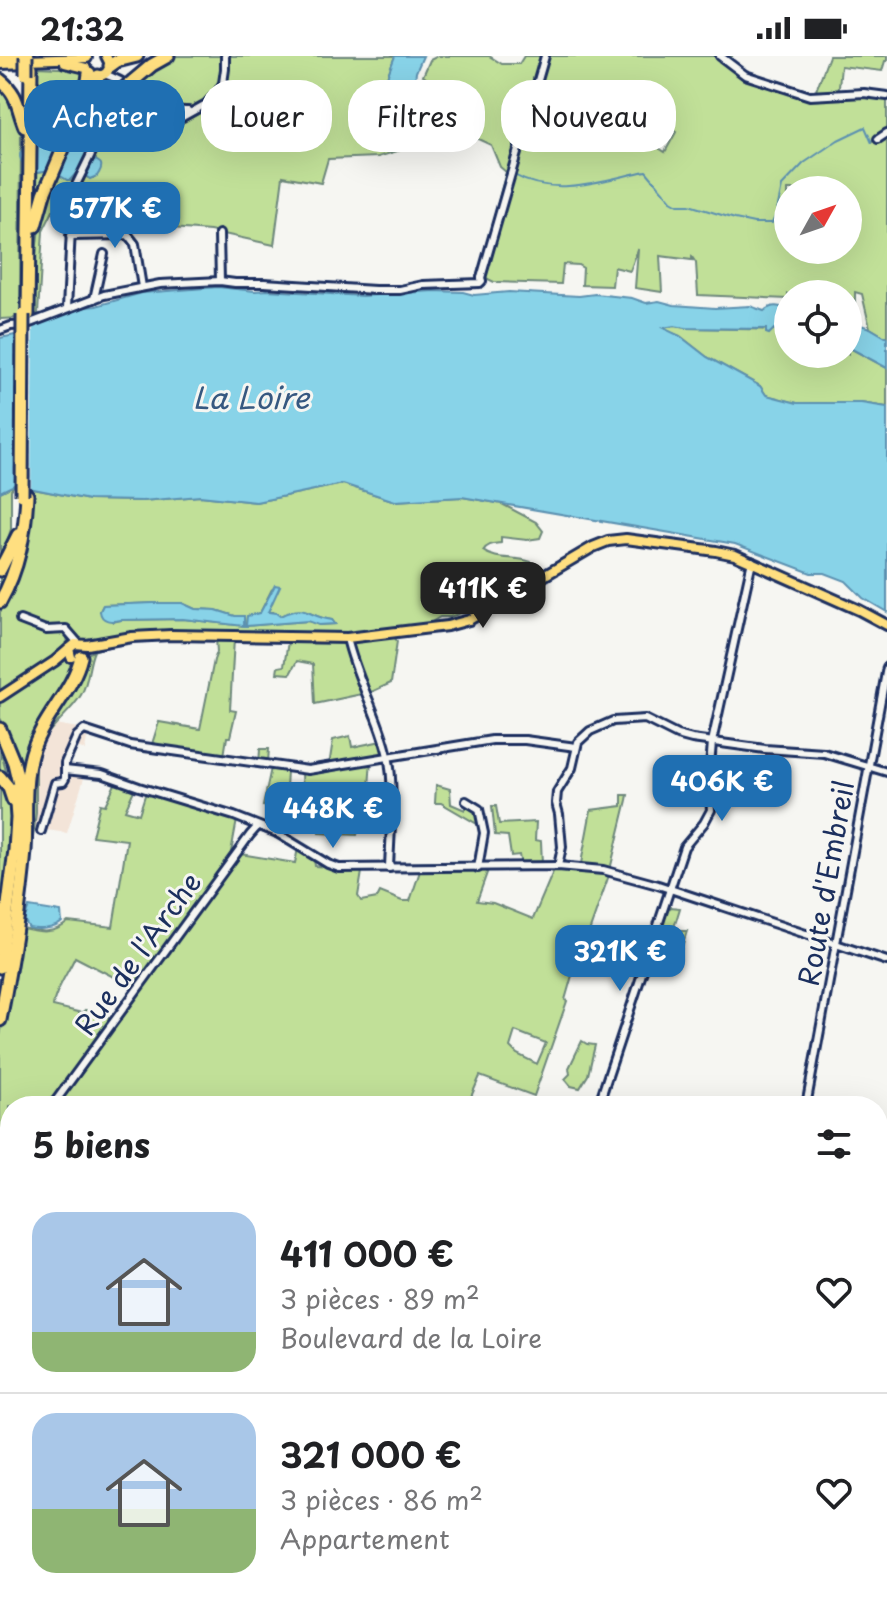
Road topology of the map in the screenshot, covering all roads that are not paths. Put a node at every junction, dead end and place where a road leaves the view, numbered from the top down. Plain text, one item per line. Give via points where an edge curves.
1 (137, 56) edge
2 (168, 56) edge
3 (225, 56) edge
4 (545, 56) edge
5 (720, 56) edge
6 (0, 61) edge
7 (29, 64) edge
8 (100, 64) edge
9 (0, 80) edge
10 (121, 80) edge
11 (131, 80) edge
12 (887, 96) edge
13 (185, 113) edge
14 (24, 117) edge
15 (887, 133) edge
16 (878, 139) dead end
17 (28, 152) edge
18 (63, 152) edge
19 (92, 152) edge
20 (27, 201) junction
21 (219, 234) dead end
22 (70, 236) junction
23 (104, 254) dead end
24 (220, 281) junction
25 (29, 282) junction
26 (142, 287) junction
27 (94, 299) junction
28 (67, 308) junction
29 (26, 315) junction
30 (0, 330) edge
31 (24, 495) junction
32 (13, 558) junction
33 (752, 561) junction
34 (0, 570) edge
35 (0, 591) edge
36 (0, 602) edge
37 (20, 620) dead end
38 (887, 625) edge
39 (347, 638) junction
40 (76, 651) junction
41 (887, 667) edge
42 (0, 697) edge
43 (0, 727) edge
44 (0, 739) edge
45 (712, 742) junction
46 (576, 747) junction
47 (388, 757) junction
48 (869, 765) junction
49 (65, 770) junction
50 (887, 772) edge
51 (0, 777) edge
52 (466, 801) dead end
53 (317, 821) dead end
54 (258, 826) junction
55 (16, 830) junction
56 (41, 831) dead end
57 (277, 833) junction
58 (558, 866) junction
59 (389, 868) junction
60 (478, 868) junction
61 (671, 889) junction
62 (836, 945) junction
63 (887, 961) edge
64 (0, 967) edge
65 (0, 997) edge
66 (0, 1020) edge
67 (59, 1096) edge
68 (601, 1096) edge
69 (808, 1096) edge

1 - 8 highway
2 - 11 highway
3 - 13 street via 220,88 206,104
4 - 24 street via 479,278 375,290
5 - 12 street via 745,75 810,96
6 - 7 highway
6 - 8 main road
7 - 8 highway via 38,101 54,112 75,106
8 - 10 street
9 - 14 highway via 16,97
15 - 16 street
17 - 20 highway
18 - 25 highway via 36,218
19 - 22 street via 74,187
20 - 25 highway
20 - 29 highway
21 - 24 street
22 - 26 street via 128,235 135,244
22 - 28 street
23 - 27 street
24 - 26 street
25 - 29 highway
26 - 27 street
27 - 28 street
28 - 30 street
29 - 31 highway, bridge
31 - 32 highway
31 - 32 highway via 24,533
32 - 34 highway
32 - 35 highway
32 - 36 highway
33 - 38 main road
33 - 39 main road via 716,551 613,540 459,624
33 - 45 street
37 - 40 street via 46,630 63,628
39 - 40 main road via 171,635 116,639
39 - 47 street
40 - 42 main road
40 - 43 highway via 75,667 33,738 21,745
40 - 66 highway via 77,671 38,736 28,770 18,913
41 - 48 street, Route d'Embreil
43 - 65 highway via 17,775 23,820
44 - 55 highway via 16,797
45 - 46 street via 677,735 645,719 625,719 590,731
45 - 48 street via 824,753
45 - 61 street via 711,810 684,847
46 - 47 street via 511,739
46 - 58 street via 572,768 556,797 562,840
47 - 49 street via 300,770 130,745 86,730 77,736
47 - 59 street
48 - 50 street
48 - 62 street, Route d'Embreil
49 - 54 street via 102,774
49 - 56 street via 64,781 55,783
51 - 55 highway via 11,793
52 - 60 street via 479,809 484,833
53 - 57 street via 285,826
54 - 57 street
54 - 67 street, Rue de l'Arche
55 - 64 highway
57 - 59 street via 339,868
58 - 60 street
58 - 61 street via 603,870
59 - 60 street
61 - 62 street
61 - 68 street
62 - 63 street
62 - 69 street, Route d'Embreil

